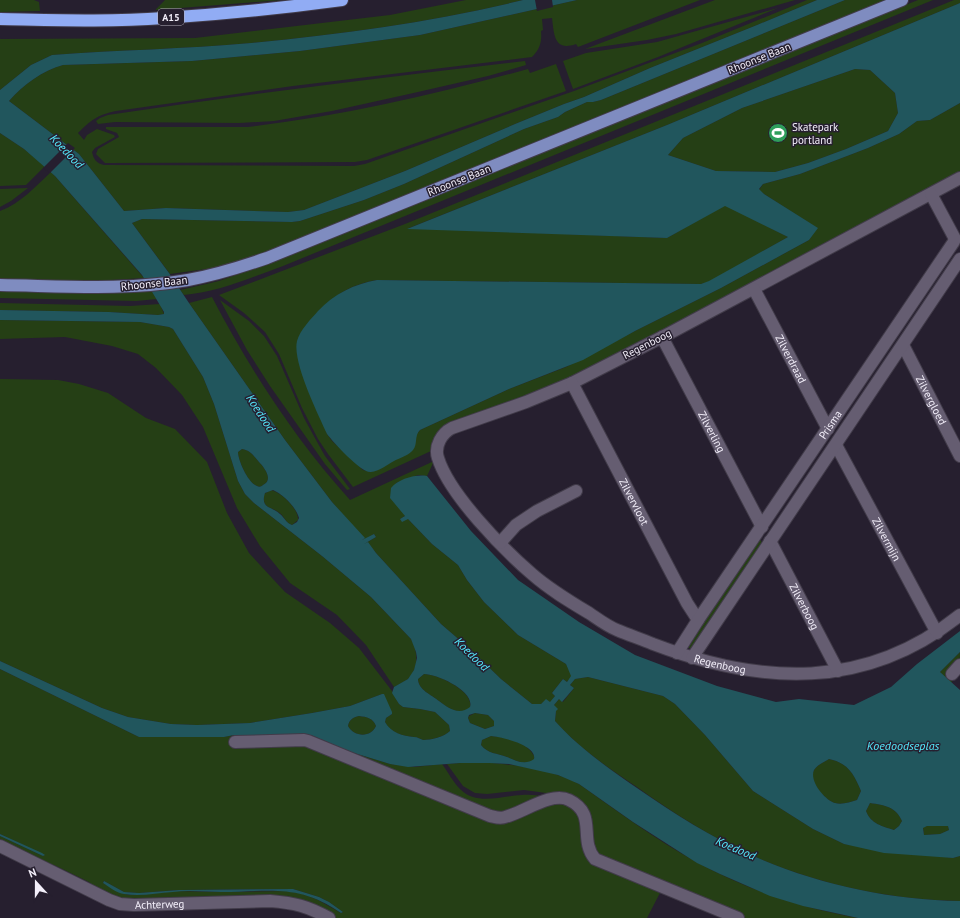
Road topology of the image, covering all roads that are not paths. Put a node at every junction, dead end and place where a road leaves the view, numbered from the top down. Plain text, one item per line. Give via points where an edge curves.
1 (342, 0) edge
2 (902, 0) edge
3 (0, 18) edge
4 (960, 178) edge
5 (931, 194) junction
6 (960, 259) edge
7 (0, 285) edge
8 (754, 288) junction
9 (662, 337) junction
10 (903, 345) junction
11 (572, 382) junction
12 (828, 429) junction
13 (836, 445) junction
14 (960, 456) edge
15 (576, 490) dead end
16 (762, 527) junction
17 (770, 541) junction
18 (500, 543) junction
19 (960, 616) edge
20 (698, 620) junction
21 (937, 633) junction
22 (677, 653) junction
23 (692, 658) junction
24 (838, 671) junction
25 (236, 742) dead end
26 (0, 846) edge
27 (329, 918) edge
28 (738, 918) edge

1 - 3 highway, A15 via 266,10 163,18 78,21
2 - 7 main road, Rhoonse Baan via 267,258 212,275 137,285
4 - 5 street, Regenboog
5 - 8 street, Regenboog
5 - 12 street, Prisma via 955,239
6 - 10 street, Prisma
8 - 9 street, Regenboog
8 - 12 street, Zilverdraad
9 - 11 street, Regenboog
9 - 16 street, Zilverling
10 - 13 street, Prisma
10 - 14 street, Zilvergloed
11 - 18 street, Regenboog via 526,402 452,428 439,442 438,457 458,494
11 - 20 street, Zilvervloot
12 - 16 street, Prisma
13 - 17 street, Prisma
13 - 21 street, Zilvermijn
15 - 18 street via 516,525
16 - 20 street, Prisma
17 - 23 street, Prisma
17 - 24 street, Zilverboog
18 - 22 street, Regenboog via 532,574 559,595 616,630
19 - 21 street, Regenboog
20 - 22 street, Prisma
21 - 24 street, Regenboog via 885,658
22 - 23 street, Regenboog
23 - 24 street, Regenboog via 732,668 768,673 816,674
25 - 28 street via 308,741 498,818 540,803 566,798 584,812 589,849 595,859
26 - 27 street, Achterweg via 120,904 288,902 302,905

